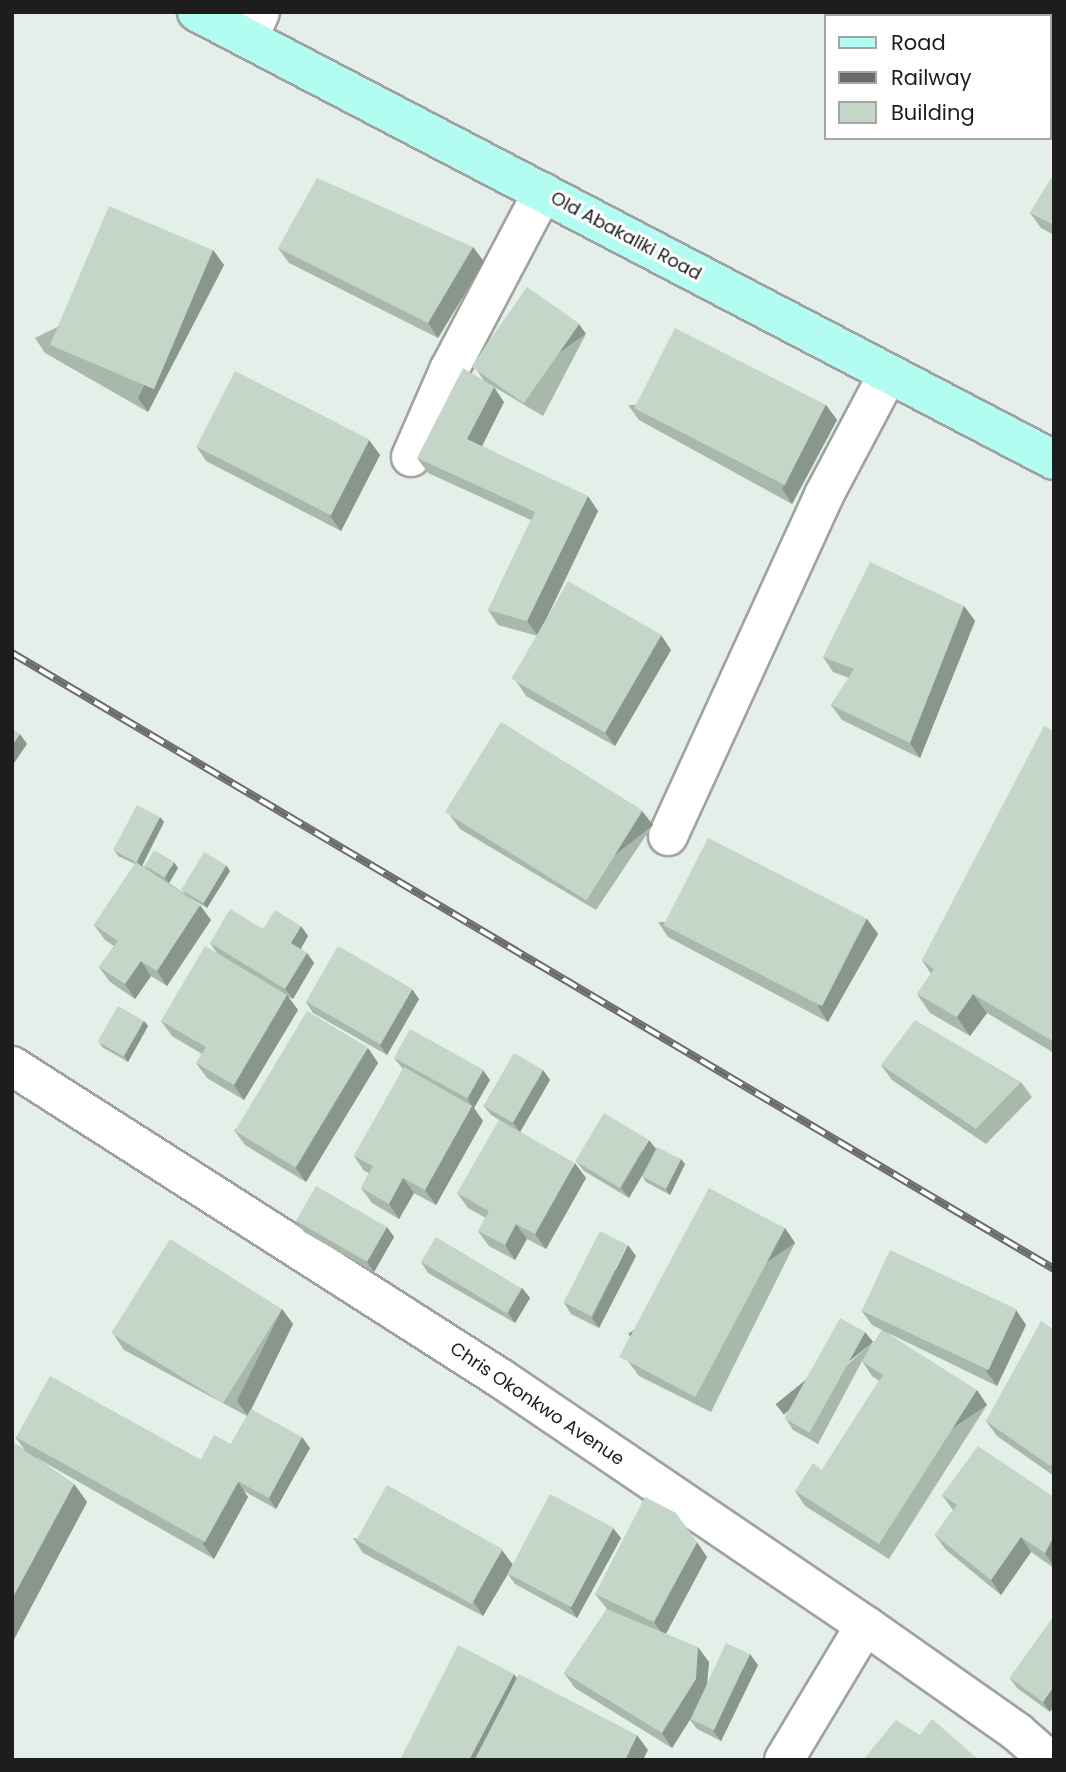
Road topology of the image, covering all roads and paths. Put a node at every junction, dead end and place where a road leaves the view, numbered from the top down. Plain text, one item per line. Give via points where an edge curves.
1 (197, 12) edge
2 (255, 25) edge
3 (543, 192) junction
4 (888, 374) junction
5 (411, 457) dead end
6 (1054, 460) edge
7 (668, 836) dead end
8 (12, 1066) edge
9 (865, 1625) junction
10 (784, 1760) edge
11 (1049, 1760) edge

1 - 2 main road, Old Abakaliki Road
2 - 3 main road, Old Abakaliki Road
3 - 4 main road, Old Abakaliki Road
3 - 5 street via 449,370
4 - 6 main road, Old Abakaliki Road
4 - 7 street via 824,495
8 - 9 street, Chris Okonkwo Avenue via 500,1378
9 - 10 street
9 - 11 street, Chris Okonkwo Avenue via 1017,1732

